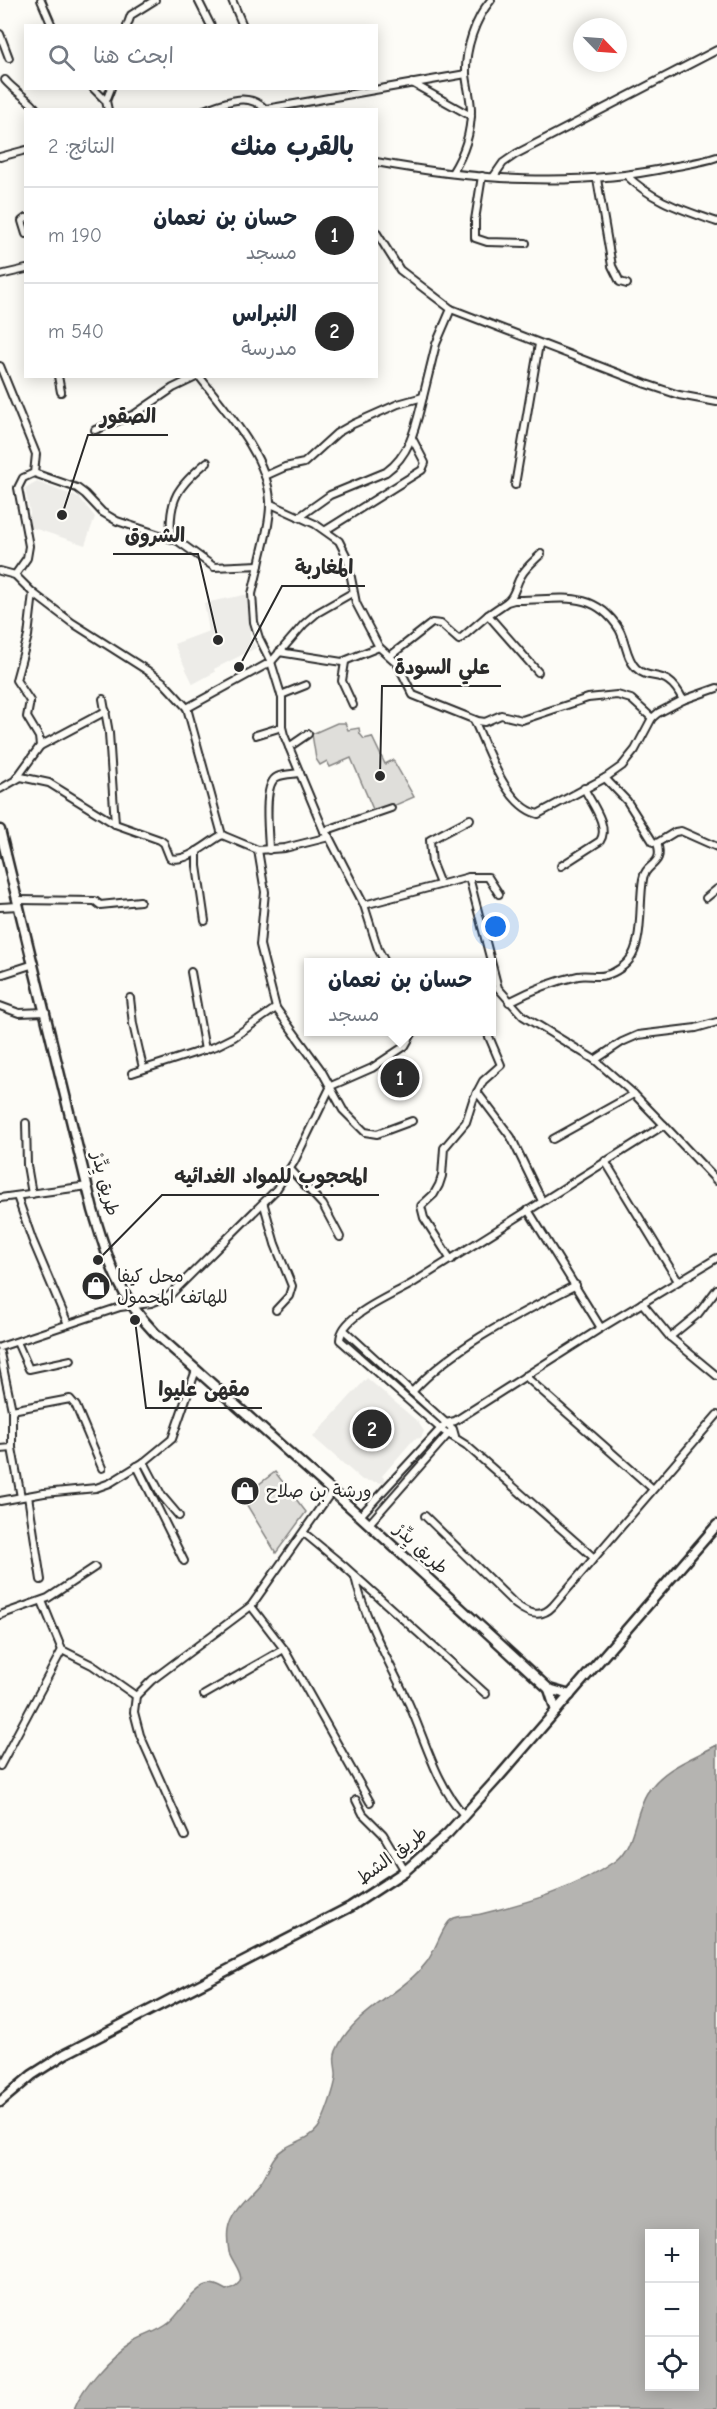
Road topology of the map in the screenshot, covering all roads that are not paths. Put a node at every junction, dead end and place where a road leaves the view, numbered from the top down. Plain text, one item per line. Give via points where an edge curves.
1 (41, 0) edge
2 (156, 0) edge
3 (198, 0) edge
4 (232, 0) edge
5 (491, 0) edge
6 (51, 24) edge
7 (128, 24) edge
8 (210, 24) edge
9 (242, 24) edge
10 (0, 34) edge
11 (717, 50) edge
12 (9, 58) dead end
13 (466, 74) junction
14 (5, 80) dead end
15 (412, 83) junction
16 (378, 89) edge
17 (95, 90) edge
18 (110, 90) edge
19 (373, 90) edge
20 (106, 101) junction
21 (36, 108) edge
22 (108, 108) edge
23 (211, 108) edge
24 (264, 108) edge
25 (272, 108) edge
26 (471, 116) junction
27 (24, 151) edge
28 (0, 157) edge
29 (717, 157) edge
30 (378, 162) edge
31 (452, 173) junction
32 (626, 175) junction
33 (482, 176) junction
34 (494, 176) junction
35 (597, 179) junction
36 (717, 222) edge
37 (378, 235) edge
38 (526, 243) dead end
39 (24, 269) edge
40 (0, 275) edge
41 (627, 284) dead end
42 (451, 309) junction
43 (539, 344) junction
44 (0, 366) edge
45 (58, 378) edge
46 (195, 378) edge
47 (201, 378) edge
48 (61, 392) dead end
49 (423, 397) junction
50 (717, 402) edge
51 (95, 430) dead end
52 (412, 438) junction
53 (207, 462) dead end
54 (34, 473) junction
55 (265, 477) junction
56 (515, 485) dead end
57 (271, 504) junction
58 (298, 517) junction
59 (326, 530) junction
60 (171, 538) junction
61 (541, 554) dead end
62 (259, 565) junction
63 (0, 571) edge
64 (15, 575) junction
65 (33, 593) junction
66 (352, 593) junction
67 (507, 602) junction
68 (488, 615) junction
69 (379, 647) junction
70 (279, 652) junction
71 (390, 656) junction
72 (271, 662) junction
73 (345, 662) junction
74 (538, 672) dead end
75 (306, 685) dead end
76 (717, 688) edge
77 (281, 695) junction
78 (104, 699) dead end
79 (683, 700) junction
80 (353, 705) dead end
81 (187, 708) junction
82 (106, 711) junction
83 (652, 718) junction
84 (474, 720) junction
85 (282, 727) junction
86 (308, 734) dead end
87 (256, 735) dead end
88 (40, 746) junction
89 (289, 747) junction
90 (300, 772) junction
91 (605, 778) junction
92 (16, 780) junction
93 (584, 788) junction
94 (0, 789) edge
95 (391, 808) dead end
96 (470, 819) dead end
97 (115, 824) junction
98 (0, 830) edge
99 (324, 831) junction
100 (222, 835) junction
101 (329, 837) junction
102 (657, 843) junction
103 (2, 847) edge
104 (717, 847) edge
105 (258, 850) junction
106 (269, 850) junction
107 (197, 851) junction
108 (4, 862) edge
109 (561, 866) dead end
110 (0, 870) edge
111 (469, 876) junction
112 (12, 877) junction
113 (441, 884) junction
114 (717, 889) edge
115 (499, 894) dead end
116 (706, 898) dead end
117 (140, 901) dead end
118 (19, 903) junction
119 (364, 905) junction
120 (0, 907) edge
121 (206, 921) dead end
122 (382, 958) edge
123 (488, 958) edge
124 (34, 964) junction
125 (191, 972) dead end
126 (0, 975) edge
127 (496, 989) edge
128 (130, 998) dead end
129 (509, 1002) junction
130 (0, 1006) edge
131 (276, 1008) junction
132 (46, 1012) junction
133 (717, 1022) edge
134 (411, 1036) edge
135 (489, 1036) edge
136 (205, 1050) junction
137 (595, 1060) junction
138 (143, 1068) junction
139 (132, 1073) dead end
140 (331, 1086) junction
141 (477, 1092) junction
142 (634, 1094) junction
143 (412, 1121) dead end
144 (26, 1123) dead end
145 (664, 1125) junction
146 (553, 1139) dead end
147 (605, 1161) junction
148 (290, 1169) junction
149 (717, 1181) edge
150 (88, 1186) junction
151 (32, 1194) junction
152 (17, 1196) junction
153 (0, 1198) edge
154 (542, 1201) junction
155 (264, 1205) junction
156 (528, 1210) junction
157 (340, 1237) dead end
158 (717, 1258) edge
159 (451, 1260) junction
160 (678, 1281) junction
161 (576, 1285) junction
162 (717, 1289) edge
163 (642, 1303) junction
164 (129, 1305) junction
165 (276, 1310) dead end
166 (68, 1324) junction
167 (601, 1328) junction
168 (344, 1330) junction
169 (670, 1337) junction
170 (17, 1342) junction
171 (0, 1347) edge
172 (0, 1353) edge
173 (71, 1360) dead end
174 (196, 1370) junction
175 (525, 1376) junction
176 (717, 1376) edge
177 (3, 1384) edge
178 (412, 1392) junction
179 (12, 1410) junction
180 (717, 1415) edge
181 (455, 1421) junction
182 (443, 1425) junction
183 (452, 1433) junction
184 (12, 1448) junction
185 (0, 1449) edge
186 (144, 1462) junction
187 (137, 1466) junction
188 (102, 1468) dead end
189 (653, 1489) junction
190 (332, 1491) junction
191 (25, 1496) junction
192 (0, 1501) edge
193 (179, 1516) dead end
194 (360, 1516) junction
195 (425, 1516) dead end
196 (369, 1524) junction
197 (717, 1525) edge
198 (304, 1533) junction
199 (593, 1557) junction
200 (184, 1561) dead end
201 (95, 1567) dead end
202 (355, 1577) junction
203 (41, 1580) dead end
204 (42, 1601) junction
205 (251, 1606) junction
206 (0, 1615) edge
207 (284, 1649) junction
208 (62, 1650) junction
209 (549, 1689) junction
210 (486, 1694) dead end
211 (204, 1695) dead end
212 (570, 1695) junction
213 (136, 1696) junction
214 (556, 1711) junction
215 (0, 1766) edge
216 (356, 1800) dead end
217 (370, 1802) dead end
218 (464, 1815) junction
219 (185, 1836) dead end
220 (405, 1871) junction
221 (0, 2102) edge

1 - 6 street
2 - 7 street via 131,15
3 - 8 street
4 - 9 street
5 - 13 street via 470,42
10 - 12 street
11 - 34 street via 516,154
13 - 15 street
13 - 26 street
14 - 21 street
15 - 16 street
15 - 26 street
17 - 20 street
18 - 20 street
19 - 25 street
20 - 22 street
23 - 24 street via 240,99 252,100
26 - 31 street via 466,145
27 - 28 street
29 - 32 street
30 - 31 street
31 - 33 street
32 - 35 street
32 - 36 street via 654,198
33 - 34 street
33 - 38 street via 476,238
34 - 35 street
35 - 41 street via 612,266 620,282
37 - 42 street via 400,270
39 - 40 street
42 - 43 street
42 - 49 street via 436,344
43 - 50 street via 666,391
43 - 56 street
44 - 54 street via 36,454
45 - 48 street
46 - 51 street via 135,414
47 - 55 street via 240,429
49 - 52 street
49 - 55 street via 353,424 304,463
52 - 58 street via 403,456 386,472 330,495
52 - 59 street via 425,463 422,470
53 - 60 street via 182,484 171,512
54 - 60 street via 77,488 117,521
54 - 64 street via 23,478 18,488 29,546 27,558
55 - 57 street
57 - 58 street
57 - 62 street
58 - 59 street
59 - 66 street via 343,548
60 - 62 street via 214,567
61 - 67 street via 524,570
62 - 72 street via 252,594 254,622
63 - 64 street
64 - 65 street
65 - 81 street via 163,682
65 - 88 street via 28,636 16,680 30,701 27,717
66 - 69 street
66 - 70 street via 317,613
67 - 68 street
67 - 79 street via 572,599 598,606 620,630 636,668 669,680
68 - 71 street via 459,640 441,624 432,622
68 - 74 street
69 - 71 street
69 - 73 street
70 - 72 street
70 - 73 street
71 - 84 street via 413,695
72 - 77 street
72 - 81 street
73 - 80 street via 342,681
75 - 77 street
76 - 79 street
77 - 85 street
78 - 82 street
79 - 83 street
81 - 100 street
82 - 88 street
82 - 97 street
83 - 84 street via 631,699 617,695 588,698 522,720 504,715 485,722
83 - 91 street via 630,758
84 - 93 street via 511,794 523,807 541,813
85 - 87 street
85 - 89 street
86 - 89 street
88 - 92 street
89 - 90 street
90 - 99 street
90 - 106 street via 277,777 272,783 268,798
91 - 93 street
91 - 102 street
92 - 94 street
92 - 97 street via 21,777 49,783
93 - 109 street via 604,836
95 - 99 street
96 - 113 street via 430,840 432,864
97 - 107 street via 160,840 173,860
98 - 103 street, طريق يِدِّرْ
99 - 101 street
100 - 105 street
100 - 107 street
101 - 106 street
101 - 119 street
102 - 104 street via 681,831
102 - 129 street via 658,860 643,878 632,956 620,969 605,976 566,979
103 - 108 street, طريق يِدِّرْ
105 - 106 street
105 - 131 street via 265,892 260,945
107 - 121 street
108 - 112 street, طريق يِدِّرْ
110 - 112 street
111 - 113 street
111 - 115 street via 488,878
111 - 123 street
112 - 118 street, طريق يِدِّرْ
113 - 119 street
114 - 116 street
117 - 118 street via 100,905 95,901
118 - 120 street
118 - 124 street, طريق يِدِّرْ
119 - 122 street
124 - 126 street
124 - 132 street, طريق يِدِّرْ
125 - 136 street
127 - 129 street
128 - 138 street
129 - 137 street via 524,1016
130 - 132 street via 19,1013
131 - 136 street via 234,1037
131 - 140 street
132 - 150 street, طريق يِدِّرْ
133 - 137 street via 638,1035
134 - 140 street via 405,1046 372,1068
135 - 141 street via 501,1065
136 - 138 street
137 - 142 street
138 - 139 street
140 - 143 street via 343,1110 365,1132 377,1134
140 - 148 street
141 - 154 street via 511,1137
141 - 159 street via 466,1122 444,1148 439,1185 420,1206
142 - 145 street
142 - 146 street
144 - 151 street
145 - 147 street
145 - 149 street
147 - 154 street
147 - 160 street
148 - 155 street
148 - 157 street via 322,1205
150 - 151 street
150 - 164 street, طريق يِدِّرْ via 108,1260
151 - 152 street
152 - 153 street
152 - 166 street
154 - 156 street
155 - 164 street via 244,1220 169,1296
155 - 165 street via 292,1286 289,1296
156 - 159 street
156 - 161 street
158 - 160 street
159 - 168 street via 359,1314
160 - 163 street
161 - 167 street
161 - 178 street via 492,1330 438,1365
162 - 169 street via 698,1314
163 - 167 street
163 - 169 street
164 - 166 street
164 - 174 street, طريق يِدِّرْ
166 - 170 street
167 - 175 street
168 - 178 street
168 - 182 street via 340,1340
169 - 176 street
170 - 171 street
170 - 173 street via 29,1369
172 - 177 street
174 - 186 street via 172,1439
174 - 190 street, طريق يِدِّرْ
175 - 181 street
175 - 189 street
177 - 179 street
178 - 182 street
179 - 184 street
179 - 188 street via 70,1399
180 - 189 street
181 - 182 street
181 - 183 street
182 - 183 street
182 - 194 street
183 - 196 street
183 - 199 street
184 - 185 street
184 - 191 street
186 - 187 street
186 - 193 street
187 - 191 street via 96,1488
187 - 200 street
189 - 199 street
190 - 194 street, طريق يِدِّرْ
190 - 198 street
191 - 192 street
191 - 203 street
194 - 196 street, طريق يِدِّرْ
195 - 199 street via 515,1604 531,1614 549,1610
196 - 209 street, طريق يِدِّرْ
197 - 212 street, طريق الشط
198 - 202 street
198 - 205 street
201 - 204 street
202 - 210 street
202 - 218 street via 361,1601 441,1784
204 - 206 street
204 - 208 street
205 - 207 street
205 - 213 street
207 - 211 street
207 - 217 street
208 - 213 street via 92,1665
208 - 215 street
209 - 212 street, طريق يِدِّرْ
209 - 214 street, طريق يِدِّرْ
212 - 214 street, طريق الشط
213 - 219 street via 134,1712 140,1736
214 - 218 street, طريق الشط
216 - 220 street
218 - 220 street, طريق الشط
220 - 221 street, طريق الشط via 350,1907 65,2054

